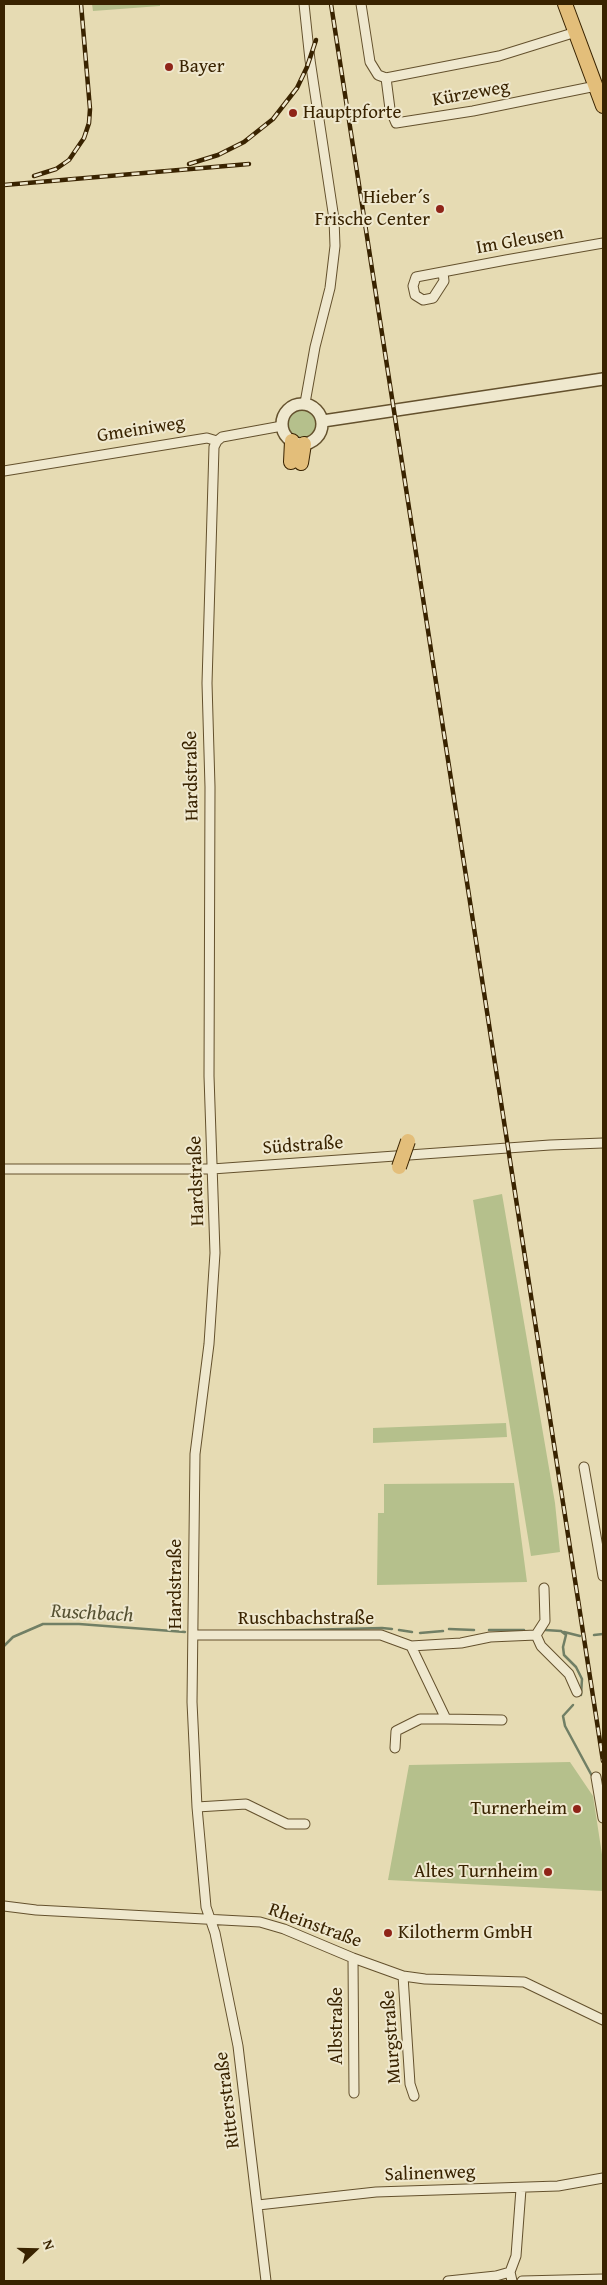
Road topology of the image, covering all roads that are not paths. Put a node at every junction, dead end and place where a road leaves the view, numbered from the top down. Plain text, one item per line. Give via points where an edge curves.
1 (304, 4) edge
2 (361, 4) edge
3 (565, 4) edge
4 (576, 32) junction
5 (386, 78) junction
6 (596, 86) junction
7 (603, 106) edge
8 (603, 243) edge
9 (443, 272) dead end
10 (603, 378) edge
11 (305, 403) junction
12 (323, 421) junction
13 (282, 426) junction
14 (217, 441) junction
15 (298, 443) junction
16 (296, 462) dead end
17 (4, 471) edge
18 (408, 1141) dead end
19 (603, 1143) edge
20 (400, 1167) dead end
21 (4, 1169) edge
22 (212, 1169) junction
23 (584, 1467) dead end
24 (599, 1526) edge
25 (603, 1576) edge
26 (544, 1588) dead end
27 (192, 1635) junction
28 (536, 1635) junction
29 (411, 1646) junction
30 (577, 1692) dead end
31 (446, 1719) junction
32 (502, 1720) dead end
33 (395, 1748) dead end
34 (596, 1776) dead end
35 (197, 1806) junction
36 (603, 1818) edge
37 (306, 1824) dead end
38 (4, 1906) edge
39 (210, 1918) junction
40 (353, 1958) junction
41 (404, 1976) junction
42 (603, 2020) edge
43 (354, 2093) dead end
44 (414, 2096) dead end
45 (603, 2178) edge
46 (521, 2189) junction
47 (258, 2204) junction
48 (510, 2272) junction
49 (603, 2279) edge
50 (266, 2281) edge
51 (448, 2281) edge
52 (512, 2281) edge
53 (522, 2281) edge

1 - 11 street via 335,239 330,288
2 - 5 street via 370,62 378,75
3 - 4 main road
4 - 5 street, Kürzeweg via 499,56
4 - 6 main road
5 - 6 street, Kürzeweg via 390,109 396,123
6 - 7 main road
8 - 9 street, Im Gleusen
10 - 12 street
11 - 12 street via 317,409
11 - 13 street via 287,411
12 - 15 street via 316,439
13 - 14 street, Gmeiniweg via 222,437
13 - 15 street via 286,436
14 - 17 street, Gmeiniweg via 207,438
14 - 22 street, Hardstraße via 214,447 207,683
15 - 16 main road
18 - 20 main road, bridge
19 - 22 street, Südstraße
21 - 22 street, Südstraße
22 - 27 street, Hardstraße via 214,1293 194,1454
23 - 24 street
24 - 25 street
26 - 28 street via 545,1621
27 - 29 street, Ruschbachstraße via 381,1635
27 - 35 street, Hardstraße
28 - 29 street, Ruschbachstraße
28 - 30 street via 542,1646 569,1674
29 - 31 street
31 - 32 street
31 - 33 street via 420,1719 396,1731
34 - 36 street
35 - 37 street via 246,1804 287,1824
35 - 39 street, Hardstraße via 206,1907
38 - 39 street, Rheinstraße
39 - 40 street, Rheinstraße via 260,1922
39 - 47 street, Ritterstraße via 227,1984 238,2046
40 - 41 street, Rheinstraße
40 - 43 street, Albstraße
41 - 42 street, Rheinstraße via 524,1982
41 - 44 street, Murgstraße via 410,2084
45 - 46 street, Salinenweg
46 - 47 street, Salinenweg via 376,2192
46 - 48 street via 516,2256
47 - 50 street, Ritterstraße
48 - 51 street
48 - 52 street
49 - 53 street

